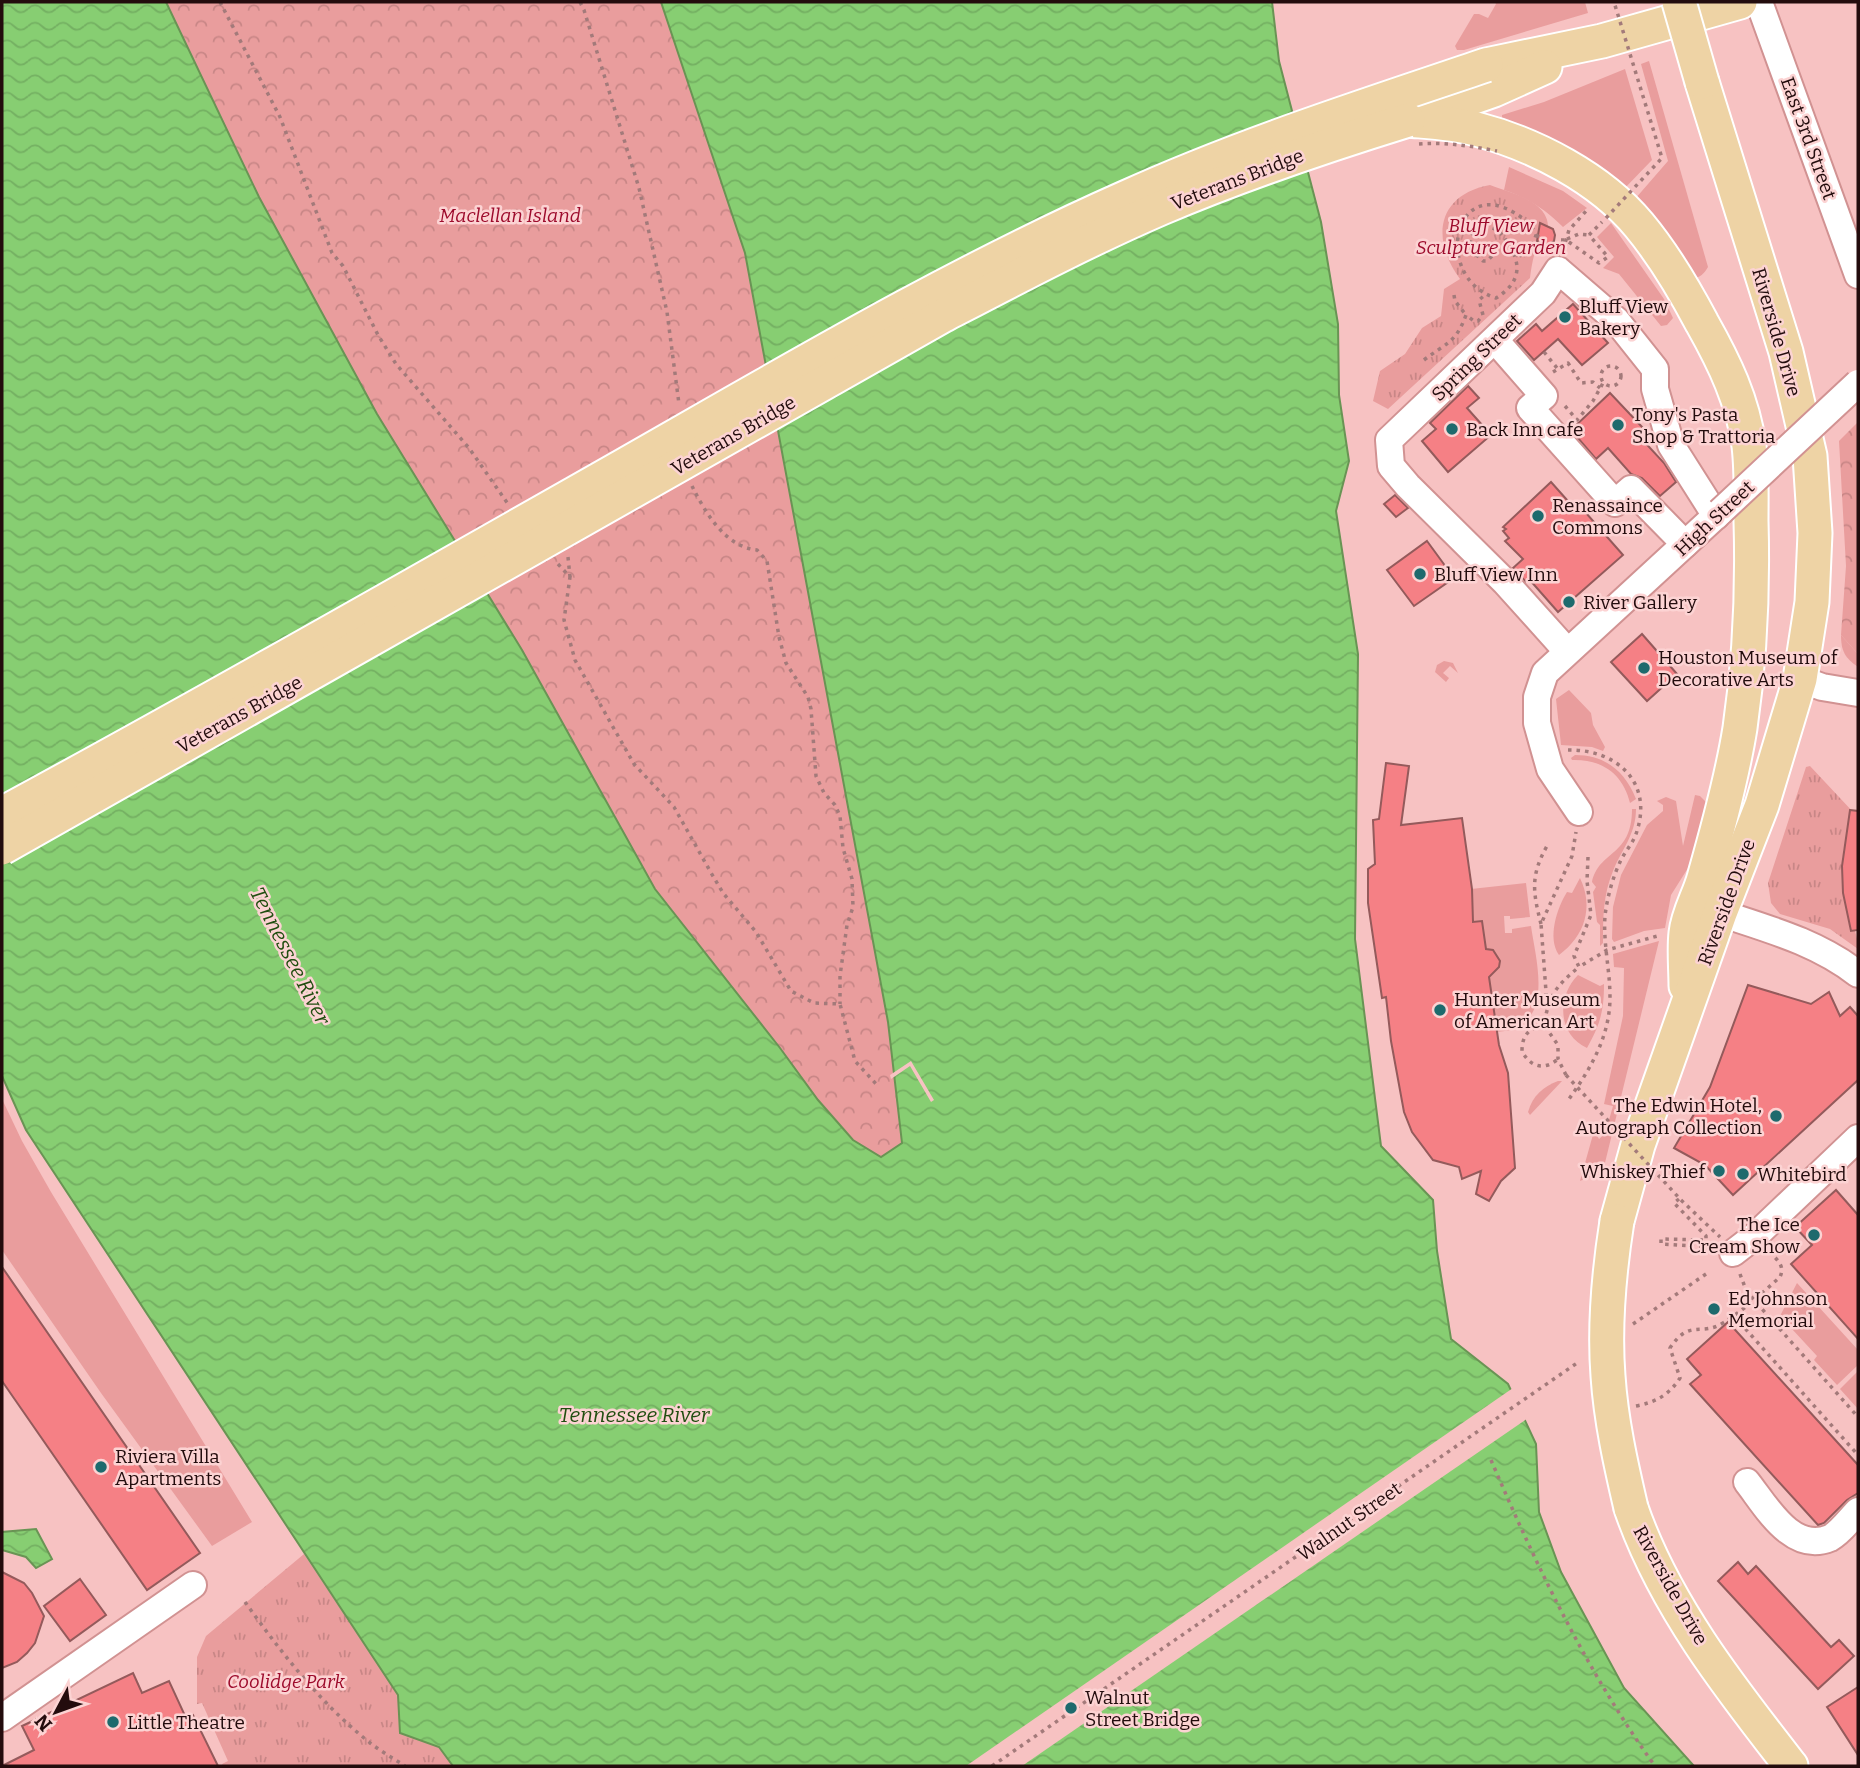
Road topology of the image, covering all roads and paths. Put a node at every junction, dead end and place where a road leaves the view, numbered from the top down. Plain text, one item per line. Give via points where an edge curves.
1 (580, 2) edge
2 (1614, 2) edge
3 (1679, 2) edge
4 (1740, 2) edge
5 (1759, 2) edge
6 (1490, 77) junction
7 (1408, 120) junction
8 (1591, 206) dead end
9 (1569, 230) dead end
10 (1536, 235) junction
11 (1589, 235) junction
12 (1492, 256) dead end
13 (1554, 258) junction
14 (1516, 259) junction
15 (1858, 275) edge
16 (1454, 295) dead end
17 (1485, 295) junction
18 (1466, 314) junction
19 (1494, 340) junction
20 (1544, 352) dead end
21 (1424, 360) dead end
22 (1558, 368) junction
23 (1550, 374) dead end
24 (1627, 382) dead end
25 (1603, 383) junction
26 (1858, 383) edge
27 (1619, 384) junction
28 (1600, 388) junction
29 (1562, 404) dead end
30 (678, 409) dead end
31 (687, 475) dead end
32 (1718, 514) junction
33 (1685, 544) junction
34 (568, 555) dead end
35 (570, 577) dead end
36 (1567, 651) junction
37 (1800, 679) junction
38 (1858, 693) edge
39 (1559, 750) dead end
40 (1579, 812) dead end
41 (2, 814) edge
42 (1548, 846) dead end
43 (2, 848) edge
44 (1572, 856) dead end
45 (1588, 857) dead end
46 (1720, 913) junction
47 (1541, 924) junction
48 (1664, 934) dead end
49 (1607, 950) junction
50 (1579, 967) junction
51 (1858, 974) edge
52 (840, 1004) dead end
53 (1547, 1005) junction
54 (1686, 1015) junction
55 (1544, 1025) junction
56 (1558, 1059) junction
57 (1569, 1099) dead end
58 (1858, 1138) edge
59 (1680, 1199) junction
60 (1712, 1228) dead end
61 (1755, 1236) junction
62 (1733, 1253) joint
63 (1706, 1274) dead end
64 (1745, 1290) dead end
65 (1754, 1300) junction
66 (1733, 1315) junction
67 (1628, 1328) dead end
68 (1583, 1359) dead end
69 (1632, 1406) dead end
70 (1858, 1417) edge
71 (1858, 1455) edge
72 (1491, 1460) dead end
73 (1747, 1482) dead end
74 (1858, 1511) edge
75 (193, 1585) dead end
76 (245, 1602) dead end
77 (2, 1717) edge
78 (405, 1766) edge
79 (992, 1766) edge
80 (1655, 1766) edge
81 (1791, 1766) edge

1 - 30 path via 639,188 667,312
2 - 11 path, bridge via 1662,158
3 - 37 main road, Riverside Drive, bridge via 1786,352 1810,456 1815,533 1812,603
4 - 6 main road
5 - 15 street, East 3rd Street
6 - 7 main road, Veterans Bridge
6 - 41 main road, Veterans Bridge, bridge via 1261,142 1126,197 996,258
7 - 43 main road, Veterans Bridge, bridge via 1212,187 1111,230 944,315
7 - 54 main road via 1449,123 1501,137 1591,183 1638,223 1687,294 1739,400 1749,446 1748,665 1726,792 1686,930
8 - 9 path
10 - 13 path via 1547,241
10 - 14 path
10 - 17 path via 1529,223 1501,206 1483,206 1466,215 1459,226 1457,257 1465,276
11 - 11 path via 1608,257 1599,263 1563,240
12 - 14 path via 1483,261 1470,249 1470,239 1483,225 1499,230
13 - 19 street, Spring Street via 1543,293
13 - 32 street via 1616,320 1655,369 1655,389 1671,445
14 - 17 path via 1514,283 1496,298
16 - 18 path via 1454,302
17 - 18 path via 1479,300 1482,316 1478,321
18 - 21 path via 1454,339
19 - 33 street via 1544,396 1530,408 1615,503 1631,489
19 - 36 street, Spring Street via 1389,440 1391,466
20 - 22 path
22 - 23 path
22 - 28 path via 1568,363 1581,383 1592,382
24 - 27 path
25 - 27 path via 1609,387
25 - 27 path via 1600,371 1609,366 1622,375
25 - 28 path
26 - 32 street, High Street, bridge
28 - 29 path via 1577,420
31 - 52 path via 715,525 767,561 786,663 808,698 816,776 839,816 852,880 853,907 840,976
32 - 33 street, High Street
33 - 36 street, High Street
34 - 35 path
36 - 40 street, High Street via 1545,673 1537,697 1537,723 1550,769
37 - 38 street
37 - 46 main road, Riverside Drive via 1762,805
39 - 49 path via 1585,750 1620,764 1640,801 1636,834 1611,888 1605,916
42 - 47 path via 1536,866 1535,902
44 - 47 path
45 - 50 path via 1591,915 1575,950
46 - 51 street via 1808,943
46 - 54 main road, Riverside Drive
47 - 53 path
48 - 49 path
49 - 50 path
49 - 57 path via 1608,1026 1600,1049
50 - 53 path via 1558,984
53 - 55 path
54 - 81 main road, Riverside Drive, bridge via 1638,1145 1617,1221 1609,1285 1608,1376 1618,1451 1631,1508 1654,1561 1687,1621
55 - 56 path via 1558,1045
55 - 56 path via 1525,1035 1522,1051 1535,1066 1546,1067
56 - 59 path, bridge via 1566,1076
58 - 61 street
59 - 60 path
59 - 62 path via 1674,1203 1706,1240 1661,1239 1661,1244 1711,1245
61 - 62 street
61 - 65 path via 1782,1265 1783,1272
63 - 67 path, bridge
64 - 65 path
65 - 66 path
65 - 70 path
66 - 69 path via 1713,1327 1680,1335 1670,1348 1680,1378 1674,1387 1650,1404
66 - 71 path
68 - 79 path, Walnut Street, bridge
72 - 80 path via 1553,1597 1599,1681
73 - 74 street via 1785,1529 1804,1541 1831,1538
75 - 77 street
76 - 78 path via 328,1702 367,1741

